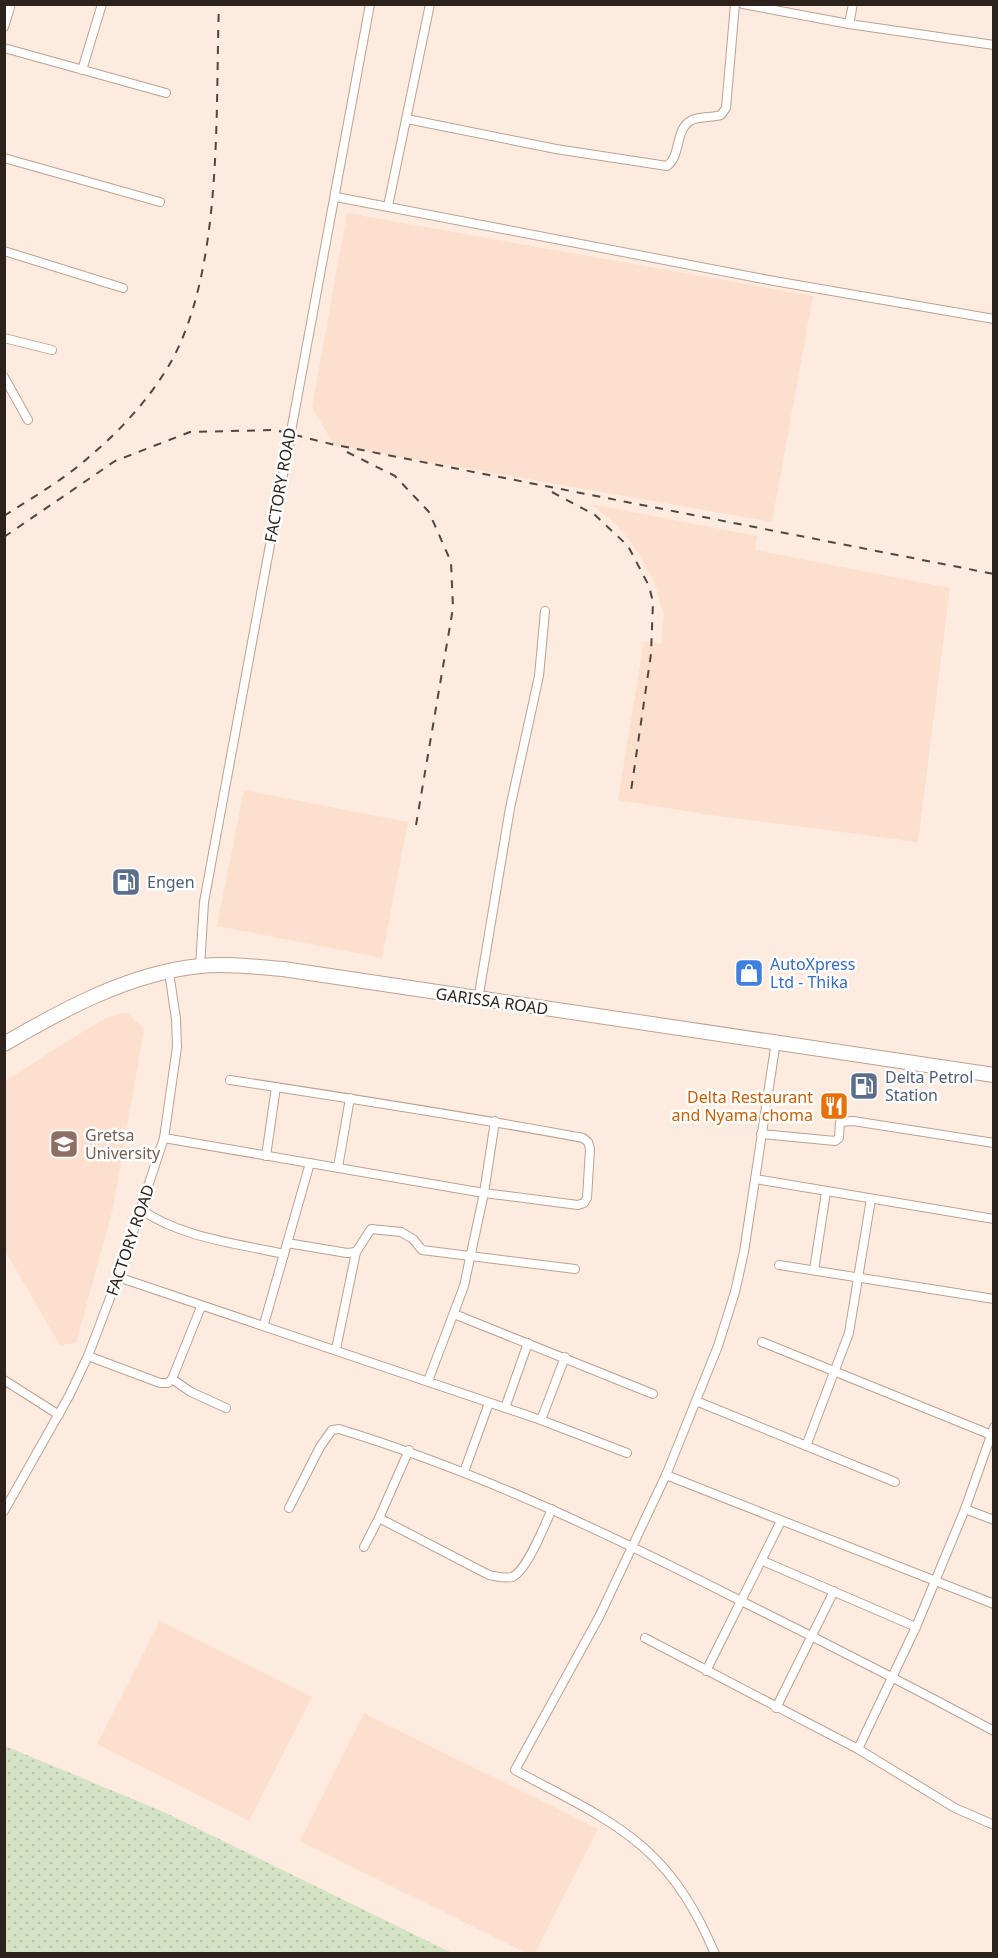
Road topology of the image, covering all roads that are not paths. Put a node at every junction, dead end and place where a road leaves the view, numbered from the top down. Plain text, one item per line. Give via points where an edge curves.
1 (10, 4) edge
2 (102, 4) edge
3 (370, 4) edge
4 (430, 4) edge
5 (735, 4) edge
6 (743, 4) edge
7 (853, 4) edge
8 (849, 24) junction
9 (4, 27) edge
10 (993, 45) edge
11 (4, 48) edge
12 (82, 70) junction
13 (166, 93) dead end
14 (407, 119) junction
15 (4, 158) edge
16 (336, 197) junction
17 (160, 202) dead end
18 (388, 206) junction
19 (4, 251) edge
20 (123, 288) dead end
21 (993, 319) edge
22 (4, 338) edge
23 (52, 350) dead end
24 (4, 377) edge
25 (28, 420) dead end
26 (545, 611) dead end
27 (200, 966) junction
28 (169, 972) junction
29 (478, 1000) junction
30 (776, 1041) junction
31 (4, 1044) edge
32 (993, 1075) edge
33 (230, 1080) dead end
34 (276, 1087) junction
35 (350, 1098) junction
36 (495, 1122) junction
37 (761, 1134) junction
38 (164, 1138) junction
39 (993, 1143) edge
40 (266, 1156) junction
41 (310, 1162) junction
42 (338, 1167) junction
43 (755, 1179) junction
44 (826, 1192) junction
45 (484, 1193) junction
46 (871, 1199) junction
47 (140, 1209) junction
48 (993, 1219) edge
49 (287, 1243) junction
50 (356, 1252) junction
51 (284, 1254) junction
52 (472, 1255) junction
53 (779, 1265) dead end
54 (575, 1269) dead end
55 (814, 1270) junction
56 (118, 1277) junction
57 (859, 1277) junction
58 (993, 1299) edge
59 (201, 1307) junction
60 (454, 1314) junction
61 (264, 1324) junction
62 (762, 1342) dead end
63 (528, 1343) junction
64 (336, 1349) junction
65 (88, 1356) junction
66 (565, 1357) junction
67 (833, 1372) junction
68 (172, 1379) junction
69 (4, 1380) edge
70 (428, 1381) junction
71 (653, 1394) dead end
72 (696, 1401) junction
73 (489, 1403) junction
74 (226, 1408) dead end
75 (505, 1408) junction
76 (59, 1415) junction
77 (541, 1420) junction
78 (993, 1433) edge
79 (806, 1446) junction
80 (409, 1450) junction
81 (627, 1453) dead end
82 (464, 1472) junction
83 (666, 1475) junction
84 (896, 1482) dead end
85 (289, 1508) dead end
86 (552, 1509) junction
87 (965, 1509) junction
88 (4, 1511) edge
89 (379, 1518) junction
90 (993, 1520) edge
91 (781, 1521) junction
92 (364, 1547) dead end
93 (632, 1547) junction
94 (763, 1561) junction
95 (936, 1581) junction
96 (834, 1591) junction
97 (740, 1600) junction
98 (993, 1604) edge
99 (916, 1627) junction
100 (811, 1635) junction
101 (645, 1638) dead end
102 (706, 1671) junction
103 (894, 1677) junction
104 (776, 1708) junction
105 (993, 1731) edge
106 (858, 1749) junction
107 (993, 1825) edge
108 (715, 1953) edge

1 - 9 street
2 - 12 street
3 - 16 street, FACTORY ROAD
4 - 14 street
5 - 14 street via 726,108 721,115 691,121 683,127 673,161 667,166 565,151
6 - 8 street
7 - 8 street
8 - 10 street
11 - 12 street
12 - 13 street
14 - 18 street
15 - 17 street
16 - 18 street
16 - 27 street, FACTORY ROAD via 204,902
18 - 21 street
19 - 20 street
22 - 23 street
24 - 25 street
26 - 29 street via 539,676 510,808
27 - 28 highway, GARISSA ROAD
27 - 29 highway, GARISSA ROAD via 283,969
28 - 31 highway, GARISSA ROAD via 103,992
28 - 38 street, FACTORY ROAD via 177,1047
29 - 30 highway, GARISSA ROAD
30 - 32 highway, GARISSA ROAD
30 - 37 street
33 - 34 street
34 - 35 street
34 - 40 street
35 - 36 street
35 - 42 street
36 - 45 street
36 - 45 street via 588,1142 587,1198 578,1205
37 - 39 street via 835,1142 840,1122 853,1121
37 - 43 street
38 - 40 street
38 - 47 street, FACTORY ROAD
40 - 41 street
41 - 42 street
41 - 49 street
42 - 45 street
43 - 44 street
43 - 72 street via 735,1292
44 - 46 street
44 - 55 street
45 - 52 street
46 - 48 street
46 - 57 street
47 - 51 street via 185,1232
47 - 56 street, FACTORY ROAD
49 - 50 street
49 - 51 street
50 - 52 street via 367,1232 377,1228 408,1235 422,1250
50 - 64 street
51 - 61 street
52 - 54 street
52 - 60 street
53 - 55 street
55 - 57 street
56 - 59 street
56 - 65 street, FACTORY ROAD
57 - 58 street
57 - 67 street via 849,1333
59 - 61 street
59 - 68 street
60 - 63 street
60 - 70 street
61 - 64 street
62 - 67 street
63 - 66 street
63 - 75 street
64 - 70 street
65 - 68 street via 160,1383
65 - 76 street, FACTORY ROAD
66 - 71 street
66 - 77 street
67 - 78 street
67 - 79 street
68 - 74 street
69 - 76 street
70 - 73 street
72 - 79 street
72 - 83 street
73 - 75 street
73 - 82 street
75 - 77 street
76 - 88 street, FACTORY ROAD
77 - 81 street
78 - 87 street
79 - 84 street
80 - 82 street
80 - 85 street via 332,1430
80 - 89 street
82 - 86 street
83 - 91 street
83 - 93 street
86 - 89 street via 523,1568 503,1578 489,1575
86 - 93 street
87 - 90 street
87 - 95 street
89 - 92 street
91 - 94 street
91 - 95 street
93 - 97 street
93 - 108 street via 584,1645 514,1770 614,1825 645,1848 677,1883
94 - 96 street
94 - 97 street
95 - 98 street
95 - 99 street
96 - 99 street
96 - 100 street
97 - 100 street
97 - 102 street
99 - 103 street
100 - 103 street
100 - 104 street
101 - 102 street
102 - 104 street
103 - 105 street
103 - 106 street
104 - 106 street
106 - 107 street via 920,1789

